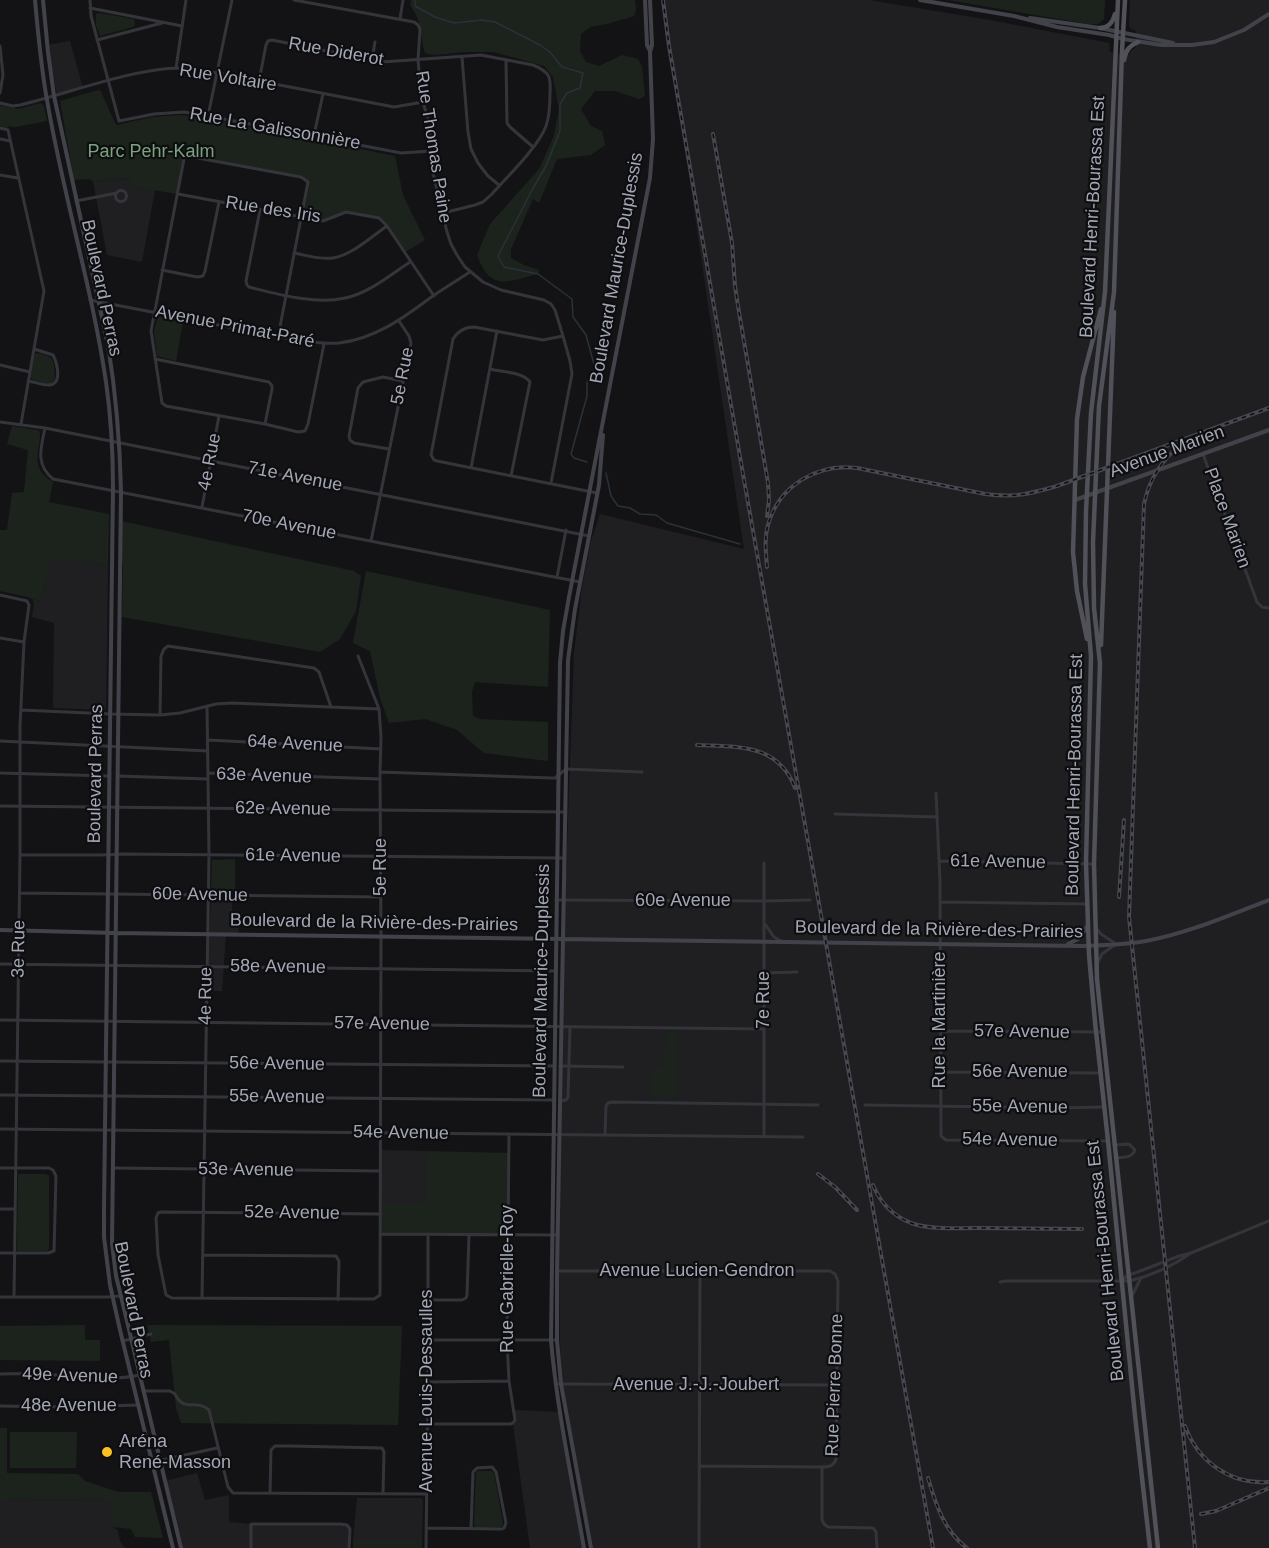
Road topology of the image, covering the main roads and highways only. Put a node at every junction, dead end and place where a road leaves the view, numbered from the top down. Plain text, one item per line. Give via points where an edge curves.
1 (1125, 0) edge
2 (1118, 1) edge
3 (1100, 28) road end
4 (1138, 42) road end
5 (1122, 68) junction
6 (1105, 292) junction
7 (1114, 292) junction
8 (1091, 656) junction
9 (1100, 663) junction
10 (1112, 1142) junction
11 (1126, 1279) junction
12 (1150, 1548) edge
13 (1158, 1548) edge

1 - 5 main road, Boulevard Henri-Bourassa Est
2 - 3 main road via 1113,20
2 - 6 main road, Boulevard Henri-Bourassa Est
4 - 5 main road via 1126,51
5 - 7 main road, Boulevard Henri-Bourassa Est
6 - 8 main road, Boulevard Henri-Bourassa Est via 1091,413 1086,511 1085,584
6 - 8 main road via 1078,402 1072,538 1074,571
7 - 9 main road
7 - 9 main road, Boulevard Henri-Bourassa Est via 1099,406 1093,542
8 - 10 main road, Boulevard Henri-Bourassa Est via 1088,945 1103,1107
9 - 10 main road, Boulevard Henri-Bourassa Est via 1095,945
10 - 11 main road, Boulevard Henri-Bourassa Est
10 - 11 main road, Boulevard Henri-Bourassa Est
11 - 12 main road, Boulevard Henri-Bourassa Est
11 - 13 main road, Boulevard Henri-Bourassa Est

